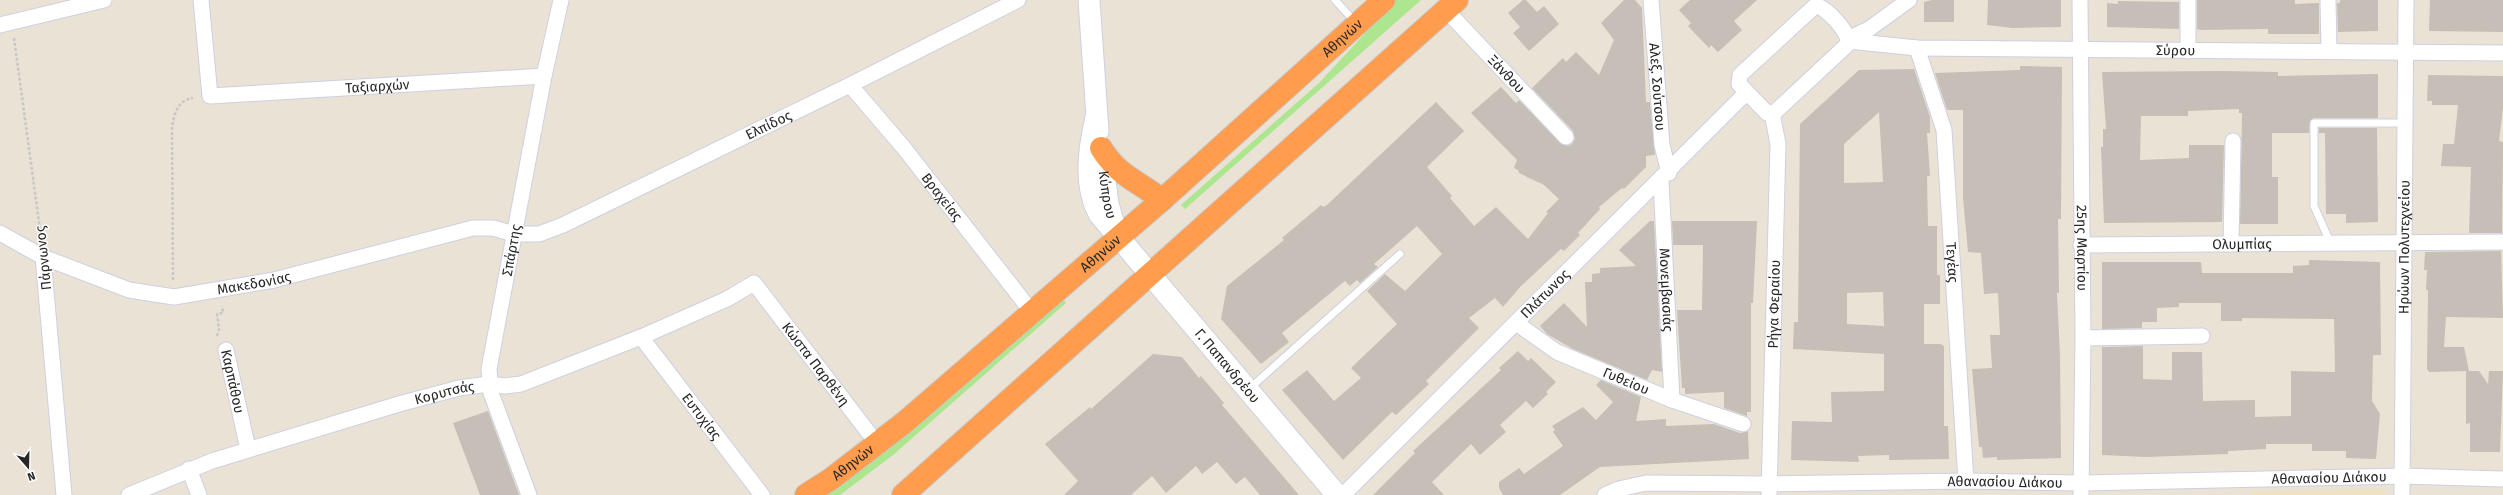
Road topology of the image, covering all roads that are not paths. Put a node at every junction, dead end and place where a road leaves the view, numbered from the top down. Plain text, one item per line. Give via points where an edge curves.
1 (104, 0) edge
2 (201, 0) edge
3 (1018, 0) edge
4 (1089, 0) edge
5 (1335, 0) edge
6 (1384, 0) edge
7 (1650, 0) edge
8 (1909, 0) edge
9 (2080, 0) edge
10 (2188, 0) edge
11 (2328, 0) edge
12 (2406, 0) edge
13 (564, 2) edge
14 (1822, 3) edge
15 (1452, 5) edge
16 (6, 24) edge
17 (1357, 25) junction
18 (1849, 40) junction
19 (1917, 48) junction
20 (2079, 50) junction
21 (2188, 51) junction
22 (2329, 51) junction
23 (2405, 53) junction
24 (2503, 53) edge
25 (544, 76) junction
26 (850, 85) junction
27 (1746, 93) junction
28 (1772, 113) junction
29 (1096, 117) junction
30 (2404, 123) junction
31 (1566, 137) dead end
32 (2233, 141) dead end
33 (1101, 148) junction
34 (1665, 177) junction
35 (1162, 200) junction
36 (0, 233) edge
37 (514, 234) junction
38 (1117, 237) junction
39 (2330, 242) junction
40 (2403, 242) junction
41 (2503, 242) edge
42 (2231, 244) junction
43 (2082, 245) junction
44 (1400, 254) dead end
45 (43, 257) junction
46 (1149, 274) junction
47 (754, 283) joint
48 (1031, 311) junction
49 (1516, 324) junction
50 (2202, 336) dead end
51 (641, 337) junction
52 (2083, 338) junction
53 (226, 350) road end
54 (489, 384) junction
55 (1248, 390) junction
56 (1672, 400) junction
57 (1743, 424) dead end
58 (878, 445) junction
59 (248, 449) junction
60 (189, 469) junction
61 (2402, 476) junction
62 (2503, 479) edge
63 (1966, 481) junction
64 (2244, 488) edge
65 (2081, 489) edge
66 (1769, 490) edge
67 (64, 495) edge
68 (129, 495) edge
69 (199, 495) edge
70 (529, 495) edge
71 (762, 495) edge
72 (806, 495) edge
73 (903, 495) edge
74 (1336, 495) edge
75 (1343, 495) edge
76 (1605, 495) edge
77 (2402, 495) edge

1 - 16 street
2 - 25 street, Ταξιαρχών via 210,96
3 - 26 street, Ελπίδος
4 - 29 street, Κύπρου
5 - 17 lane
6 - 17 highway, Αθηνών
7 - 34 street, Αλεξ. Σούτσου
8 - 18 street
9 - 20 street, 25ης Μαρτίου
10 - 21 street
11 - 22 street
12 - 23 street, Ηρώων Πολυτεχνείου
13 - 25 street, Σπάρτης
14 - 18 street via 1847,33
14 - 27 street via 1812,7 1740,75 1739,84
15 - 31 street, Ξάνθου
15 - 46 highway via 1278,163
17 - 35 highway, Αθηνών
18 - 19 street, Σύρου
18 - 28 street
19 - 20 street, Σύρου
19 - 63 street, Τεγέας via 1944,130
20 - 21 street, Σύρου
20 - 43 street, 25ης Μαρτίου
21 - 22 street, Σύρου
22 - 23 street, Σύρου
23 - 24 street, Σύρου
23 - 30 street, Ηρώων Πολυτεχνείου
25 - 37 street, Σπάρτης
26 - 37 street, Ελπίδος via 563,224 539,234
26 - 48 street, Βραχείας via 904,148
27 - 28 street via 1764,112
27 - 34 street, Πλάτωνος
28 - 66 street, Ρήγα Φεραίου via 1778,144
29 - 33 street, Κύπρου
29 - 38 street, Κύπρου via 1088,150 1092,202
30 - 39 lane via 2314,124 2314,206
30 - 40 street, Ηρώων Πολυτεχνείου
32 - 42 street
33 - 35 highway via 1117,171 1126,178 1142,184
33 - 38 street, Κύπρου via 1107,198
34 - 49 street, Πλάτωνος
34 - 56 street, Μονεμβασιάς
35 - 38 highway, Αθηνών
36 - 45 street, Μακεδονίας
37 - 45 street, Μακεδονίας via 493,228 472,228 274,280 174,297 129,290
37 - 54 street, Σπάρτης via 489,369
38 - 46 street, Γ. Παπανδρέου
38 - 48 highway, Αθηνών
39 - 40 street, Ολυμπίας
39 - 42 street, Ολυμπίας
40 - 41 street, Ολυμπίας
40 - 61 street, Ηρώων Πολυτεχνείου
42 - 43 street, Ολυμπίας
43 - 52 street, 25ης Μαρτίου
44 - 55 lane
45 - 67 street, Πάρνωνος
46 - 55 street, Γ. Παπανδρέου
46 - 73 highway
47 - 51 street, Κορυτσάς via 727,299
47 - 58 street, Κώστα Παρθένη
48 - 58 highway, Αθηνών
49 - 56 street, Γυθείου via 1557,352
49 - 75 street, Πλάτωνος
50 - 52 street
51 - 54 street, Κορυτσάς via 521,384
51 - 71 street, Ευτυχίας
52 - 65 street, 25ης Μαρτίου
53 - 59 street, Καρπάθου
54 - 59 street, Κορυτσάς via 438,393
54 - 70 street, Σπάρτης
55 - 74 street, Γ. Παπανδρέου
56 - 57 street, Γυθείου
58 - 72 highway, Αθηνών
59 - 60 street, Κορυτσάς
60 - 68 street, Κορυτσάς
60 - 69 street
61 - 62 street, Αθανασίου Διάκου
61 - 64 street, Αθανασίου Διάκου
61 - 77 street, Ηρώων Πολυτεχνείου
63 - 65 street, Αθανασίου Διάκου
63 - 66 street, Αθανασίου Διάκου
64 - 65 street, Αθανασίου Διάκου
66 - 76 street, Αθανασίου Διάκου via 1646,483

